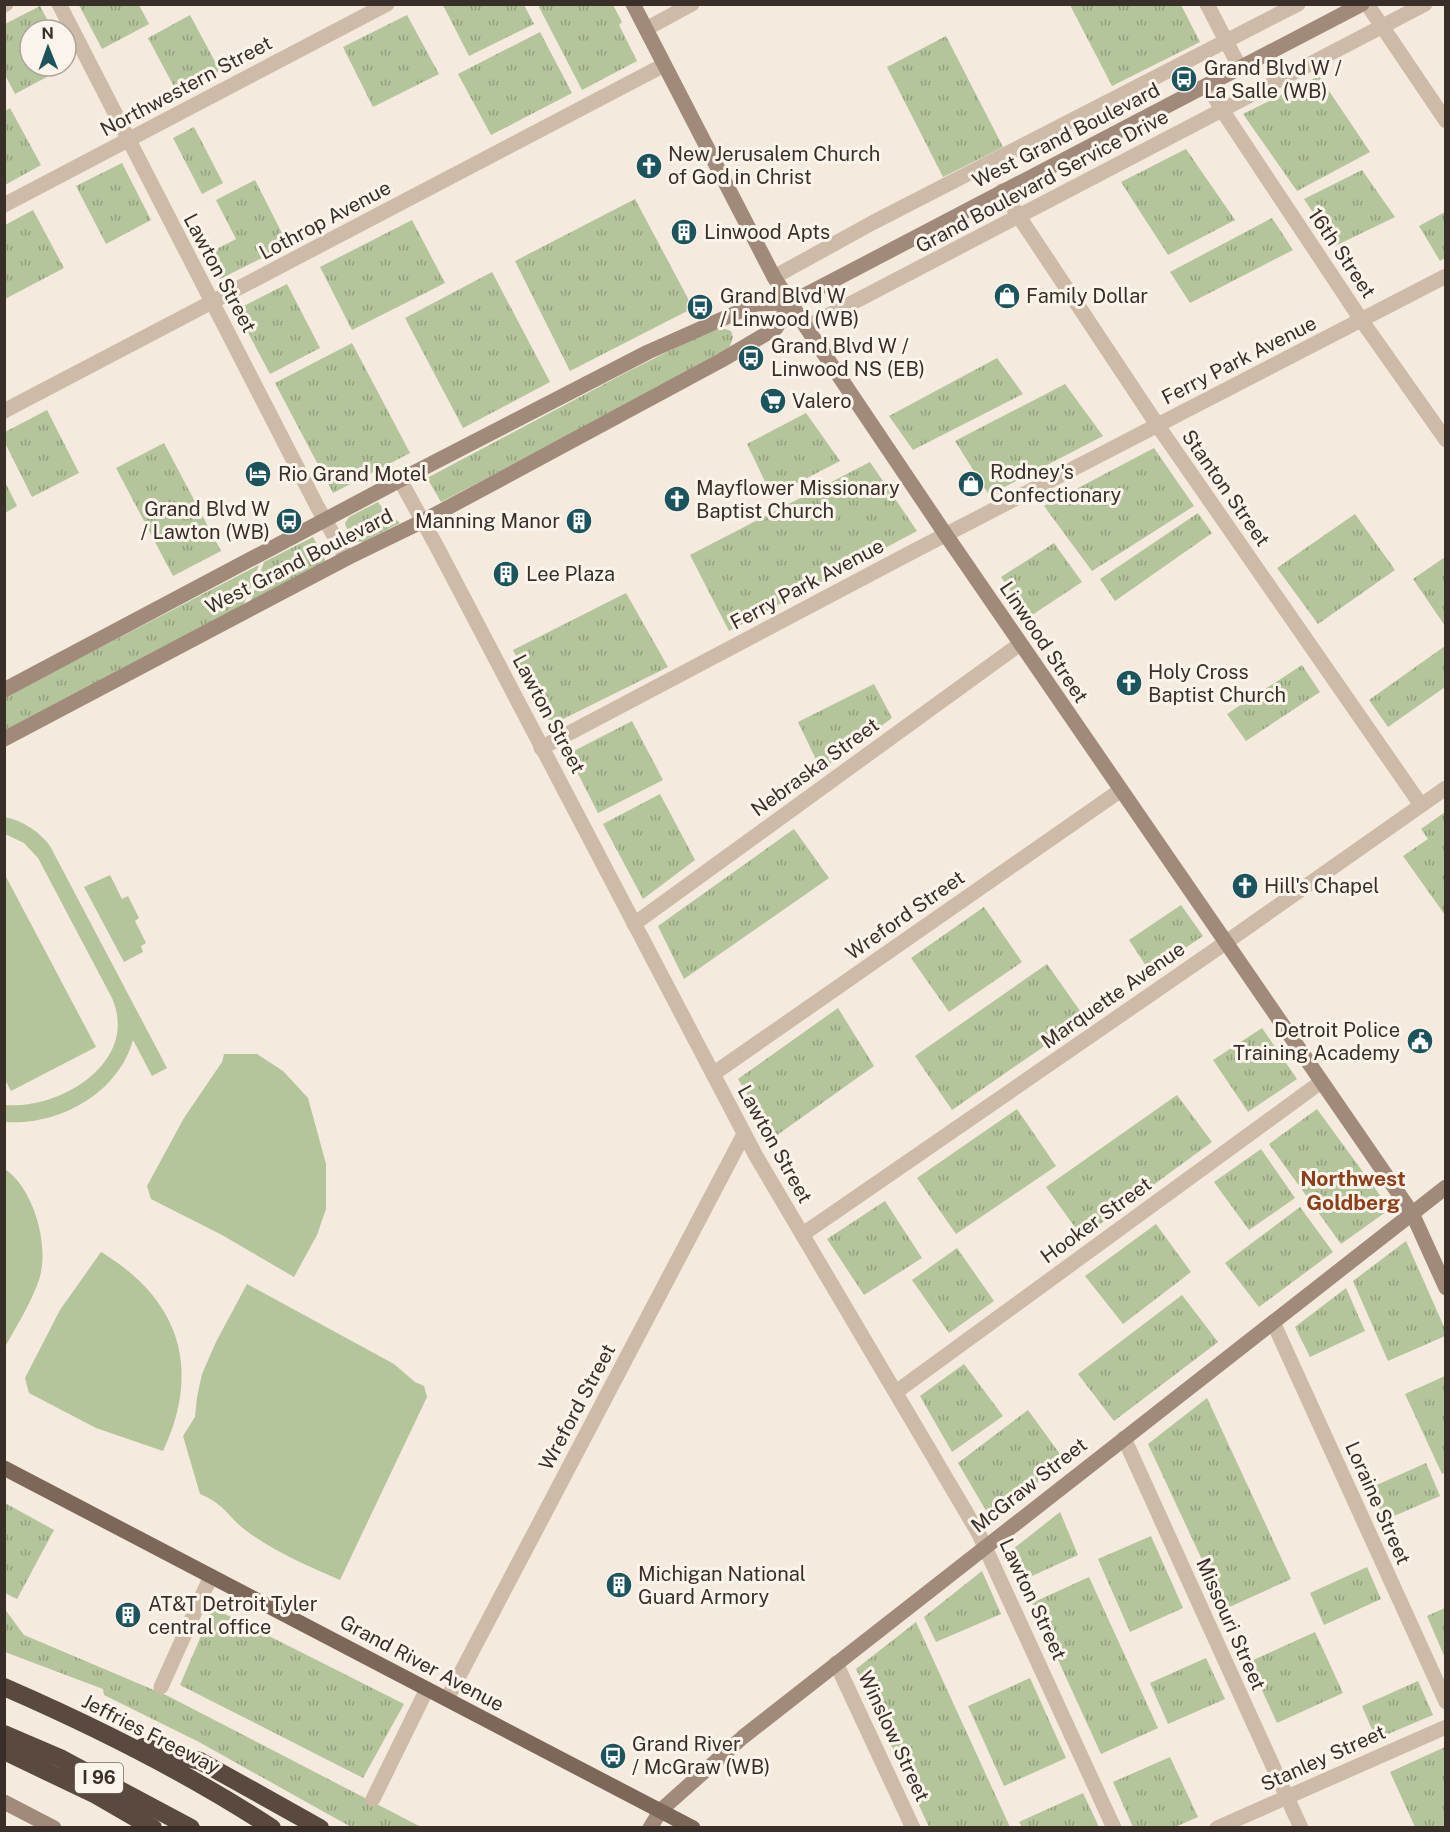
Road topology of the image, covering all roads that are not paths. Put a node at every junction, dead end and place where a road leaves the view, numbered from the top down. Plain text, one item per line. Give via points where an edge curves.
1 (59, 4) edge
2 (387, 4) edge
3 (633, 4) edge
4 (692, 4) edge
5 (1207, 4) edge
6 (1298, 4) edge
7 (1362, 4) edge
8 (1367, 4) edge
9 (1425, 4) edge
10 (1381, 27) junction
11 (646, 29) junction
12 (1227, 42) junction
13 (664, 65) junction
14 (1240, 68) junction
15 (1208, 85) junction
16 (1222, 110) junction
17 (1446, 121) edge
18 (127, 140) junction
19 (1002, 191) junction
20 (4, 205) edge
21 (1019, 217) junction
22 (1446, 276) edge
23 (774, 277) junction
24 (212, 303) junction
25 (790, 303) junction
26 (1362, 321) junction
27 (806, 327) junction
28 (4, 411) edge
29 (1158, 426) junction
30 (1446, 441) edge
31 (400, 480) junction
32 (327, 520) junction
33 (423, 521) junction
34 (946, 536) junction
35 (347, 558) junction
36 (1020, 644) junction
37 (4, 690) edge
38 (4, 739) edge
39 (541, 748) junction
40 (1446, 788) edge
41 (1121, 790) junction
42 (1421, 805) junction
43 (634, 924) junction
44 (1225, 942) junction
45 (713, 1074) junction
46 (1321, 1082) junction
47 (744, 1134) junction
48 (1446, 1187) edge
49 (1412, 1213) junction
50 (803, 1234) junction
51 (1446, 1288) edge
52 (1273, 1322) junction
53 (896, 1392) junction
54 (1124, 1438) junction
55 (4, 1468) edge
56 (985, 1546) junction
57 (211, 1576) junction
58 (836, 1663) junction
59 (4, 1687) edge
60 (160, 1687) dead end
61 (427, 1689) junction
62 (447, 1700) junction
63 (1446, 1702) edge
64 (1446, 1727) edge
65 (4, 1734) edge
66 (119, 1741) junction
67 (4, 1751) edge
68 (1287, 1797) junction
69 (373, 1798) dead end
70 (4, 1802) edge
71 (661, 1810) junction
72 (54, 1827) edge
73 (153, 1827) edge
74 (191, 1827) edge
75 (272, 1827) edge
76 (320, 1827) edge
77 (650, 1827) edge
78 (693, 1827) edge
79 (913, 1827) edge
80 (1114, 1827) edge
81 (1217, 1827) edge
82 (1301, 1827) edge

1 - 18 street, Lawton Street
2 - 18 street, Northwestern Street
3 - 11 street, Linwood Street
4 - 11 street
5 - 12 street
6 - 12 street, Grand Boulevard Service Drive
7 - 14 street, West Grand Boulevard
8 - 10 street
9 - 10 street, Grand Boulevard Service Drive
10 - 16 street, Grand Boulevard Service Drive
10 - 17 street
11 - 13 street, Linwood Street
12 - 14 street
12 - 23 street, Grand Boulevard Service Drive
13 - 23 street, Linwood Street
13 - 24 street, Lothrop Avenue
14 - 15 street, West Grand Boulevard
15 - 16 street, 16th Street
15 - 19 street, West Grand Boulevard
16 - 21 street, Grand Boulevard Service Drive
16 - 26 street, 16th Street
18 - 20 street, Northwestern Street
18 - 24 street, Lawton Street
19 - 21 street, Stanton Street
19 - 25 street, West Grand Boulevard
21 - 27 street, Grand Boulevard Service Drive
21 - 29 street, Stanton Street
22 - 26 street, Ferry Park Avenue
23 - 25 street, Linwood Street
24 - 28 street, Lothrop Avenue
24 - 32 street, Lawton Street
25 - 27 street, Linwood Street
25 - 31 street, West Grand Boulevard via 756,304 648,352
25 - 33 street, West Grand Boulevard via 776,328
26 - 29 street, Ferry Park Avenue
26 - 30 street, 16th Street
27 - 34 street, Linwood Street
29 - 34 street, Ferry Park Avenue
29 - 42 street, Stanton Street
31 - 32 street, West Grand Boulevard
31 - 33 street, Lawton Street
32 - 35 street, Lawton Street
32 - 37 street, West Grand Boulevard
33 - 35 street, West Grand Boulevard
33 - 39 street, Lawton Street
34 - 36 street, Linwood Street
34 - 39 street, Ferry Park Avenue
35 - 38 street, West Grand Boulevard
36 - 41 street, Linwood Street
36 - 43 street, Nebraska Street
39 - 43 street, Lawton Street
40 - 42 street, Marquette Avenue
41 - 44 street, Linwood Street
41 - 45 street, Wreford Street
42 - 44 street, Marquette Avenue
43 - 45 street, Lawton Street
44 - 46 street, Linwood Street
44 - 50 street, Marquette Avenue
45 - 47 street, Lawton Street
46 - 49 street, Linwood Street
46 - 53 street, Hooker Street
47 - 50 street, Lawton Street
47 - 62 street, Wreford Street
48 - 49 street, McGraw Street
49 - 51 street, Linwood Street
49 - 52 street, McGraw Street
50 - 53 street, Lawton Street
52 - 54 street, McGraw Street
52 - 63 street, Loraine Street
53 - 56 street, Lawton Street
54 - 56 street, McGraw Street
54 - 68 street, Missouri Street
55 - 57 main road, Grand River Avenue
56 - 58 street, McGraw Street
56 - 80 street, Lawton Street
57 - 60 street
57 - 61 main road, Grand River Avenue
58 - 71 street, McGraw Street via 743,1737
58 - 79 street, Winslow Street
59 - 66 highway, Jeffries Freeway / I 96
61 - 62 main road, Grand River Avenue
61 - 69 street
62 - 71 main road, Grand River Avenue
64 - 68 street, Stanley Street
65 - 74 highway, I 96 via 60,1758
66 - 75 highway, Jeffries Freeway / I 96
66 - 76 highway via 200,1761
67 - 73 highway
68 - 81 street, Stanley Street
68 - 82 street, Missouri Street
70 - 72 street
71 - 77 street, McGraw Street
71 - 78 main road, Grand River Avenue

